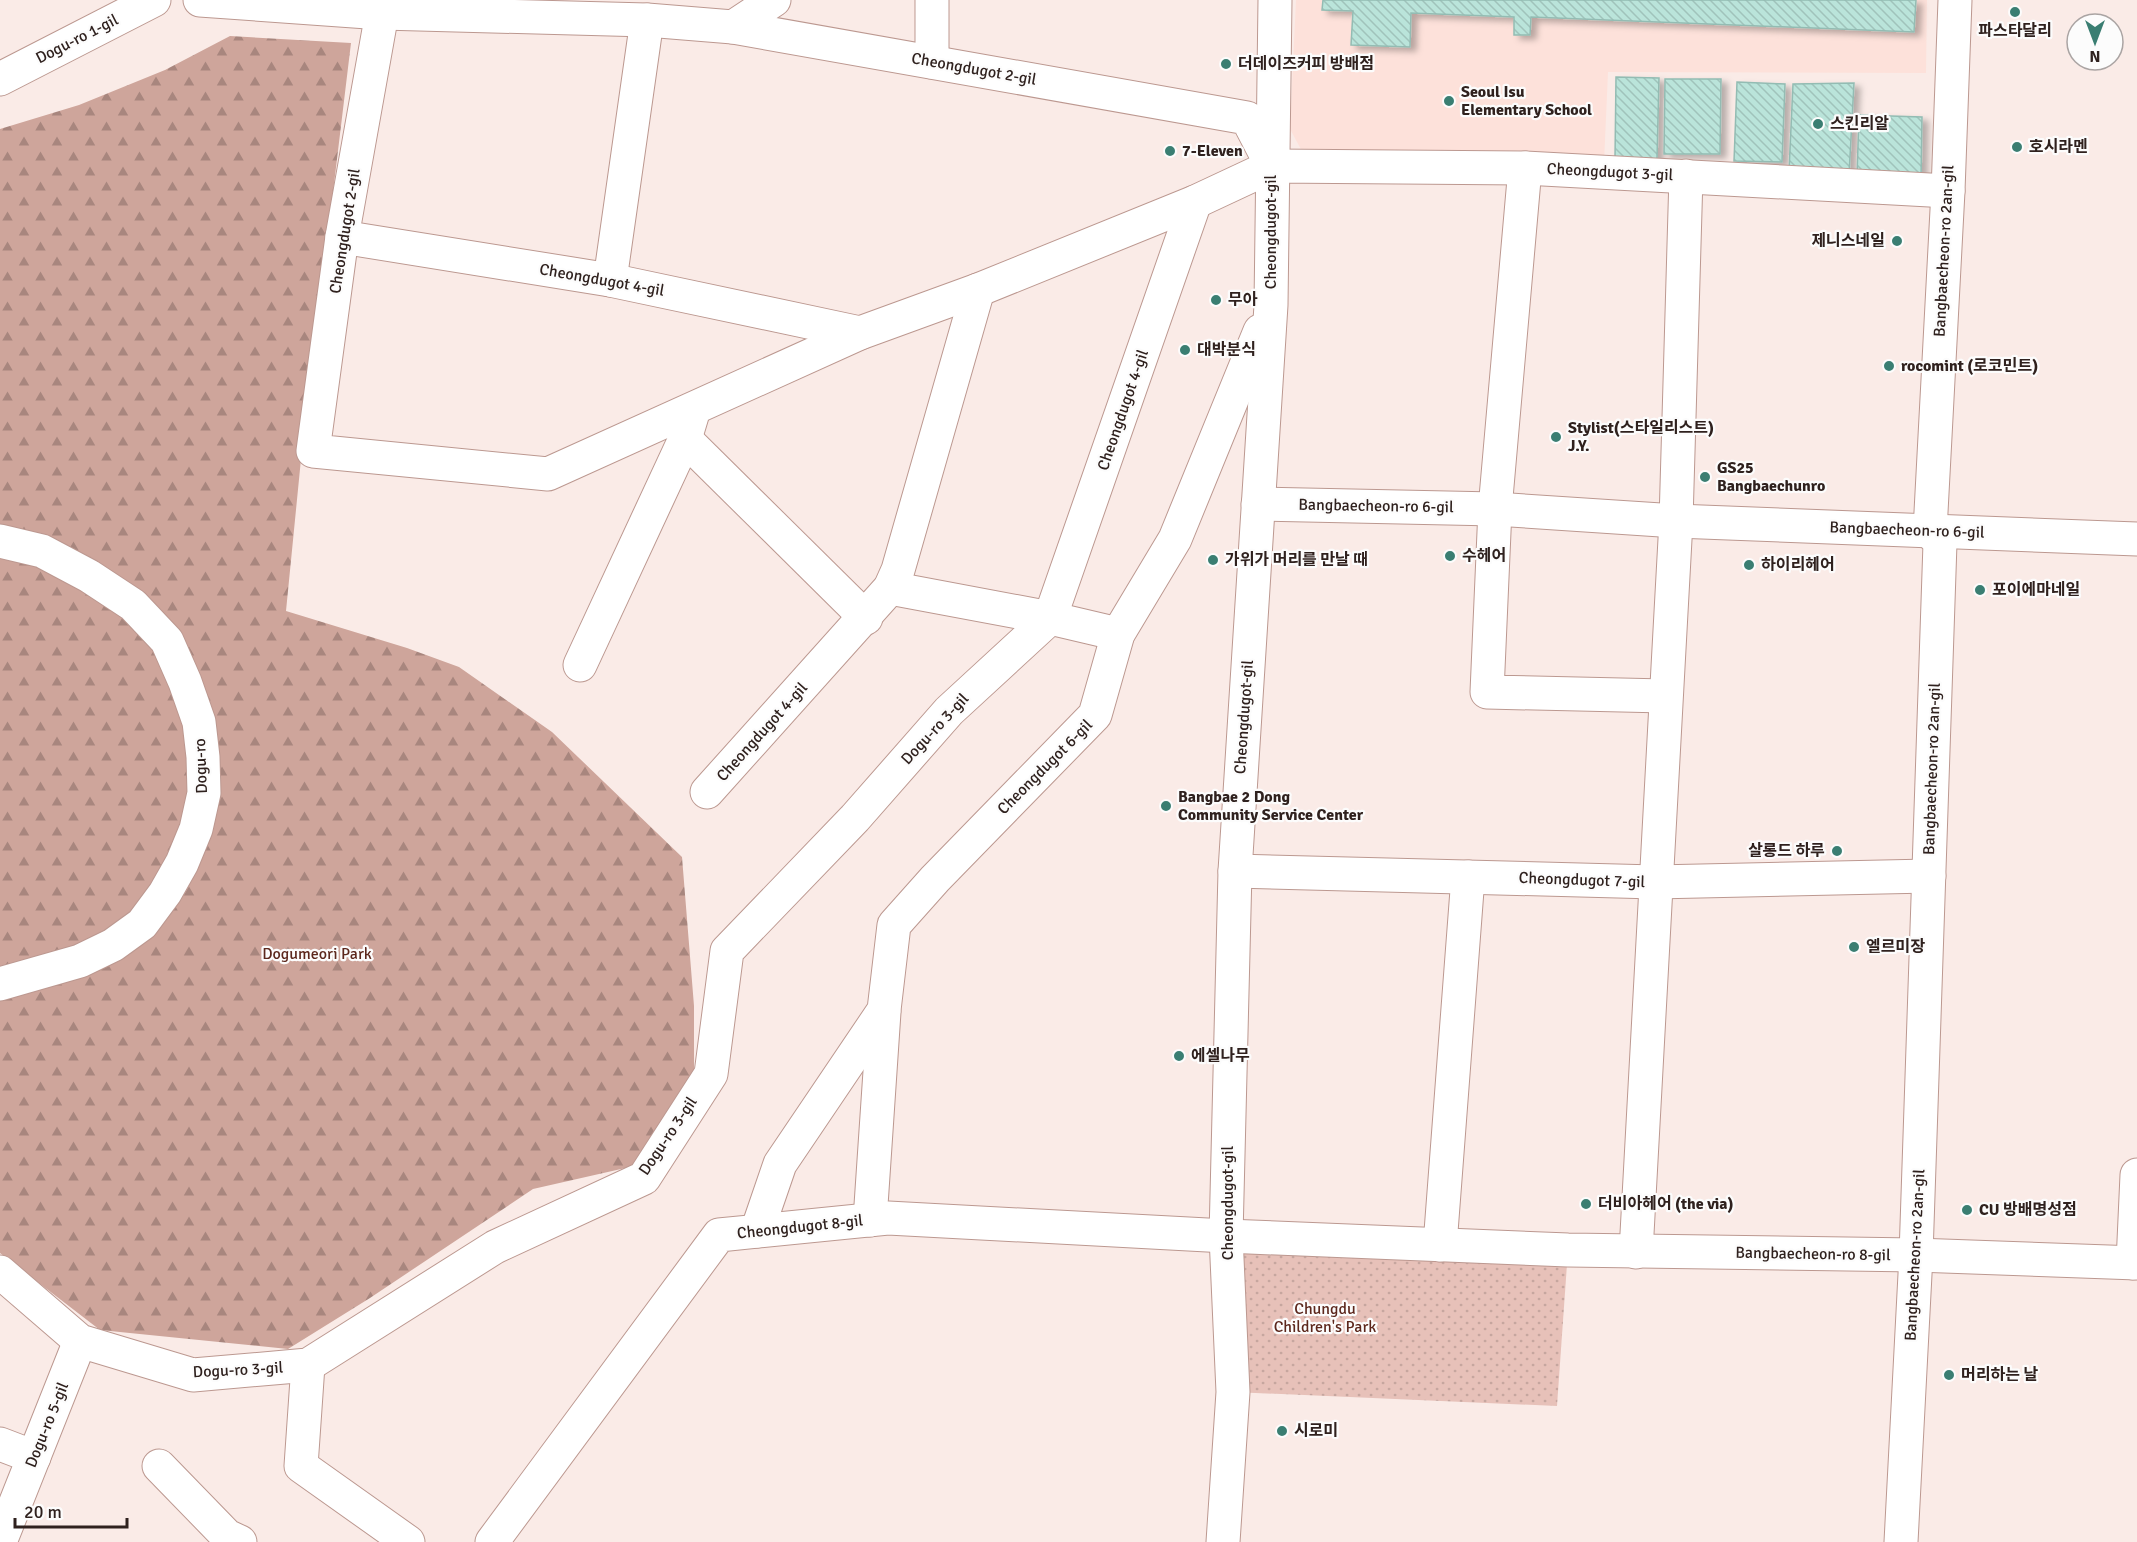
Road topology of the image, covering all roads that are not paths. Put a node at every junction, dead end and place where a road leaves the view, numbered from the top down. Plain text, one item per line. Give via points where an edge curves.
1 (200, 0) edge
2 (774, 0) edge
3 (932, 0) edge
4 (1275, 0) edge
5 (1956, 0) edge
6 (146, 2) edge
7 (382, 13) junction
8 (647, 20) junction
9 (733, 27) junction
10 (932, 62) junction
11 (0, 79) edge
12 (1272, 166) junction
13 (1525, 168) junction
14 (1686, 176) junction
15 (1948, 191) junction
16 (1195, 202) junction
17 (342, 237) junction
18 (610, 280) junction
19 (978, 290) junction
20 (1271, 305) junction
21 (860, 333) junction
22 (689, 424) junction
23 (1258, 504) junction
24 (1495, 509) junction
25 (1676, 521) junction
26 (1930, 531) junction
27 (2137, 540) edge
28 (0, 541) edge
29 (890, 588) junction
30 (866, 618) junction
31 (1050, 618) junction
32 (1118, 634) junction
33 (580, 665) dead end
34 (1665, 696) junction
35 (707, 792) dead end
36 (1235, 871) junction
37 (1929, 876) junction
38 (1468, 877) junction
39 (1655, 882) junction
40 (0, 984) edge
41 (884, 1010) junction
42 (2137, 1175) edge
43 (870, 1220) junction
44 (757, 1232) junction
45 (1226, 1236) junction
46 (1440, 1245) junction
47 (1636, 1252) junction
48 (1916, 1255) junction
49 (2135, 1263) edge
50 (0, 1272) edge
51 (80, 1341) junction
52 (308, 1365) junction
53 (0, 1444) edge
54 (34, 1457) junction
55 (159, 1466) dead end
56 (0, 1542) edge
57 (240, 1542) edge
58 (408, 1542) edge
59 (492, 1542) edge
60 (1223, 1542) edge
61 (1900, 1542) edge

1 - 7 street, Cheongdugot 2-gil
2 - 9 street
3 - 10 street
4 - 12 street, Cheongdugot-gil
5 - 15 street, Bangbaecheon-ro 2an-gil
6 - 11 street, Dogu-ro 1-gil
7 - 8 street, Cheongdugot 2-gil
7 - 17 street, Cheongdugot 2-gil
8 - 9 street, Cheongdugot 2-gil
8 - 18 street
9 - 10 street, Cheongdugot 2-gil
10 - 12 street, Cheongdugot 2-gil via 1247,118
12 - 13 street, Cheongdugot 3-gil
12 - 16 street
12 - 20 street, Cheongdugot-gil
13 - 14 street, Cheongdugot 3-gil
13 - 24 street
14 - 15 street, Cheongdugot 3-gil
14 - 25 street
15 - 26 street, Bangbaecheon-ro 2an-gil
16 - 19 street
16 - 31 street, Cheongdugot 4-gil
17 - 18 street, Cheongdugot 4-gil
17 - 22 street, Cheongdugot 2-gil via 313,451 548,474
18 - 21 street, Cheongdugot 4-gil
19 - 21 street
19 - 29 street, Cheongdugot 4-gil
20 - 23 street, Cheongdugot-gil
20 - 32 street, Cheongdugot 6-gil via 1175,540
21 - 22 street
22 - 30 street
22 - 33 street
23 - 24 street, Bangbaecheon-ro 6-gil
23 - 36 street, Cheongdugot-gil
24 - 25 street, Bangbaecheon-ro 6-gil
24 - 34 street via 1487,692
25 - 26 street, Bangbaecheon-ro 6-gil
25 - 34 street
26 - 27 street, Bangbaecheon-ro 6-gil
26 - 37 street, Bangbaecheon-ro 2an-gil via 1940,543
28 - 40 street, Dogu-ro via 42,551 89,576 133,605 167,641 199,722 204,793 196,829 182,863 142,924 113,945 80,961
29 - 30 street, Cheongdugot 4-gil
29 - 31 street
30 - 35 street, Cheongdugot 4-gil
31 - 32 street
31 - 52 street, Dogu-ro 3-gil via 949,711 855,818 727,951 711,1074 644,1178 495,1247
32 - 41 street, Cheongdugot 6-gil via 1095,716 894,925
34 - 39 street
36 - 38 street, Cheongdugot 7-gil
36 - 45 street, Cheongdugot-gil
37 - 39 street, Cheongdugot 7-gil
37 - 48 street, Bangbaecheon-ro 2an-gil
38 - 39 street, Cheongdugot 7-gil
38 - 46 street
39 - 47 street
41 - 43 street, Cheongdugot 6-gil
41 - 44 street, Cheongdugot 6-gil via 780,1164
42 - 49 street, Bangbaecheon-ro 8-gil
43 - 44 street, Cheongdugot 8-gil
43 - 45 street, Cheongdugot 8-gil
44 - 59 street, Cheongdugot 8-gil via 719,1235
45 - 46 street, Bangbaecheon-ro 8-gil
45 - 60 street, Cheongdugot-gil via 1233,1392
46 - 47 street, Bangbaecheon-ro 8-gil
47 - 48 street, Bangbaecheon-ro 8-gil
48 - 49 street, Bangbaecheon-ro 8-gil
48 - 61 street, Bangbaecheon-ro 2an-gil
50 - 51 street, Dogu-ro 3-gil
51 - 52 street, Dogu-ro 3-gil via 193,1376
51 - 54 street, Dogu-ro 5-gil
52 - 58 street via 301,1466
53 - 54 street
54 - 56 street, Dogu-ro 5-gil
55 - 57 street via 227,1536

